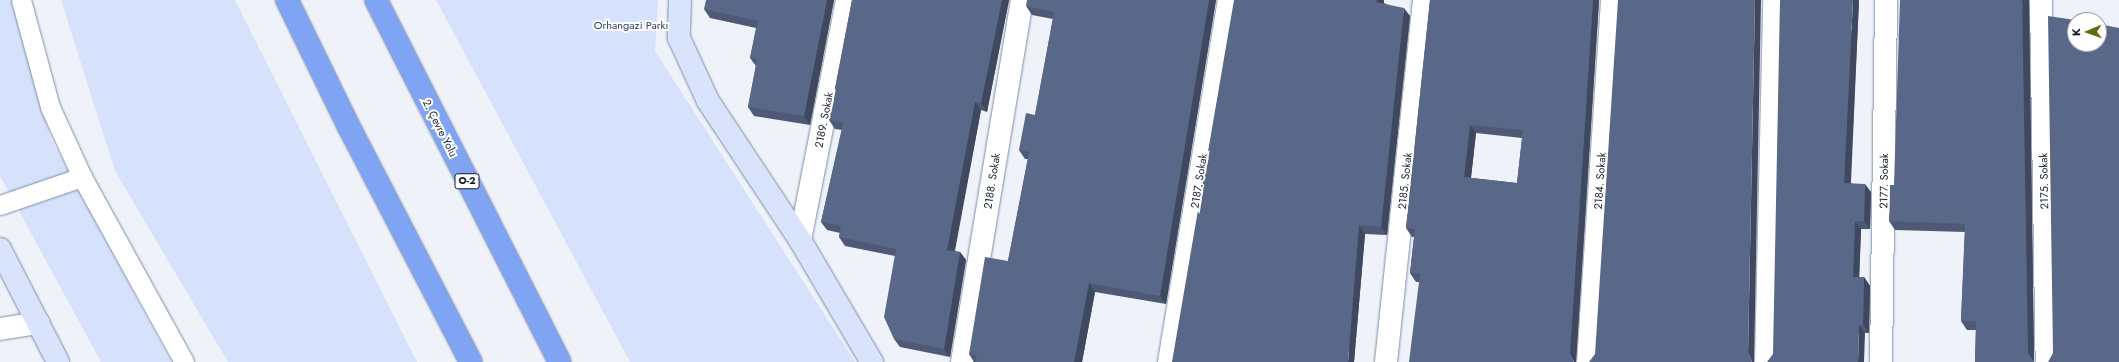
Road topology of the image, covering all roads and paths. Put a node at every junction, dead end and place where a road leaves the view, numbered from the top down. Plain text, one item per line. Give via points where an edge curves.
1 (20, 0) edge
2 (287, 0) edge
3 (376, 0) edge
4 (680, 0) edge
5 (848, 0) edge
6 (1022, 0) edge
7 (1229, 0) edge
8 (1424, 0) edge
9 (1612, 0) edge
10 (1774, 0) edge
11 (1886, 0) edge
12 (2041, 0) edge
13 (82, 177) junction
14 (0, 205) edge
15 (800, 240) junction
16 (0, 249) edge
17 (38, 323) junction
18 (0, 329) edge
19 (58, 362) edge
20 (184, 362) edge
21 (471, 362) edge
22 (560, 362) edge
23 (872, 362) edge
24 (962, 362) edge
25 (1170, 362) edge
26 (1386, 362) edge
27 (1588, 362) edge
28 (1766, 362) edge
29 (1881, 362) edge
30 (2047, 362) edge

1 - 13 lane via 50,107
2 - 21 highway via 349,127
3 - 22 highway, 2. Çevre Yolu / O-2
4 - 15 main road via 679,38 708,101
5 - 15 street, 2189. Sokak
6 - 24 street, 2188. Sokak
7 - 25 street, 2187. Sokak
8 - 26 street, 2185. Sokak
9 - 27 street, 2184. Sokak
10 - 28 street
11 - 29 street, 2177. Sokak
12 - 30 street, 2175. Sokak
13 - 14 lane
13 - 20 lane
15 - 23 main road
16 - 17 main road
17 - 18 street
17 - 19 main road

